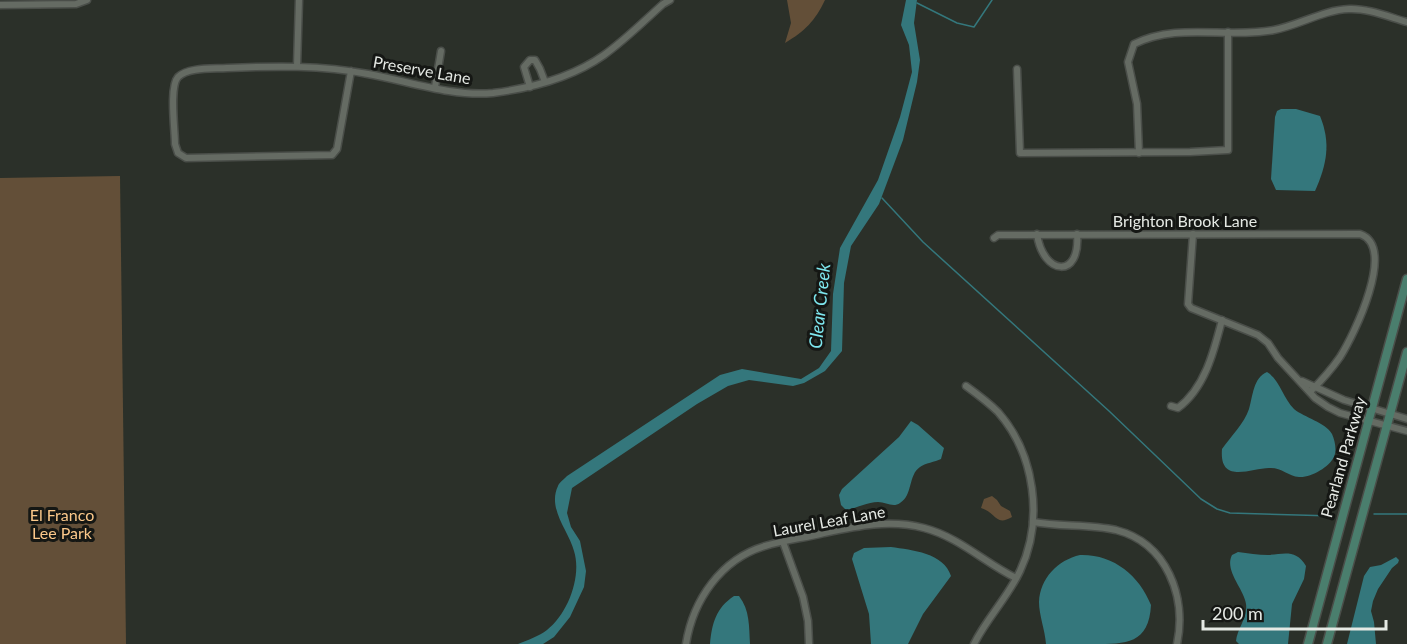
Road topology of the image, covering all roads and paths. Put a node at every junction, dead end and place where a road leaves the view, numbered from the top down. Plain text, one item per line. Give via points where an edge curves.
1 (86, 0) edge
2 (299, 0) edge
3 (670, 0) edge
4 (0, 5) edge
5 (1407, 22) edge
6 (1228, 32) junction
7 (441, 51) dead end
8 (297, 66) junction
9 (1017, 69) dead end
10 (351, 71) junction
11 (545, 82) junction
12 (435, 87) junction
13 (530, 87) junction
14 (1139, 153) junction
15 (1037, 234) junction
16 (1077, 234) junction
17 (1193, 234) junction
18 (994, 238) dead end
19 (1407, 279) edge
20 (1222, 320) junction
21 (1407, 352) edge
22 (966, 386) dead end
23 (1313, 389) junction
24 (1171, 406) dead end
25 (1372, 409) junction
26 (1390, 414) junction
27 (1407, 419) edge
28 (1369, 420) junction
29 (1387, 426) junction
30 (1407, 431) edge
31 (1034, 522) junction
32 (783, 542) junction
33 (1016, 578) junction
34 (686, 644) edge
35 (809, 644) edge
36 (974, 644) edge
37 (1177, 644) edge
38 (1308, 644) edge
39 (1327, 644) edge

1 - 4 street via 76,4
2 - 8 street
3 - 11 street, Preserve Lane via 603,56
5 - 6 street via 1351,9 1331,11 1272,31
6 - 14 street via 1228,150
6 - 14 street via 1179,32 1149,36 1134,44 1128,62 1137,104
7 - 12 street
8 - 10 street, Preserve Lane
8 - 10 street, Preserve Lane via 189,71 179,77 174,86 178,153 186,158 332,155 338,148
9 - 14 street via 1020,153
10 - 12 street, Preserve Lane
11 - 13 street, Preserve Lane
11 - 13 street via 538,64 530,60 524,67
12 - 13 street, Preserve Lane via 490,93
15 - 16 street, Brighton Brook Lane
15 - 16 street via 1044,257 1054,266 1062,267 1074,258
15 - 18 street, Brighton Brook Lane
16 - 17 street, Brighton Brook Lane
17 - 20 street via 1188,304
17 - 23 street, Brighton Brook Lane via 1360,234 1373,243 1373,271 1362,315 1339,358
19 - 25 main road, Pearland Parkway
20 - 23 street via 1258,334 1298,380
20 - 24 street via 1199,383 1178,408
21 - 26 main road, Pearland Parkway
22 - 31 street via 990,404 1014,435 1030,477
23 - 25 street
23 - 28 street via 1328,407
25 - 26 street
25 - 28 main road, Pearland Parkway
26 - 27 street
26 - 29 main road, Pearland Parkway
28 - 29 street
28 - 38 main road, Pearland Parkway
29 - 30 street
29 - 39 main road, Pearland Parkway
31 - 33 street
31 - 37 street via 1119,531 1146,545 1164,564 1175,584 1181,618
32 - 33 street, Laurel Leaf Lane via 865,525 902,524 956,540
32 - 34 street, Laurel Leaf Lane via 755,550 720,574 697,605
32 - 35 street via 804,597
33 - 36 street

